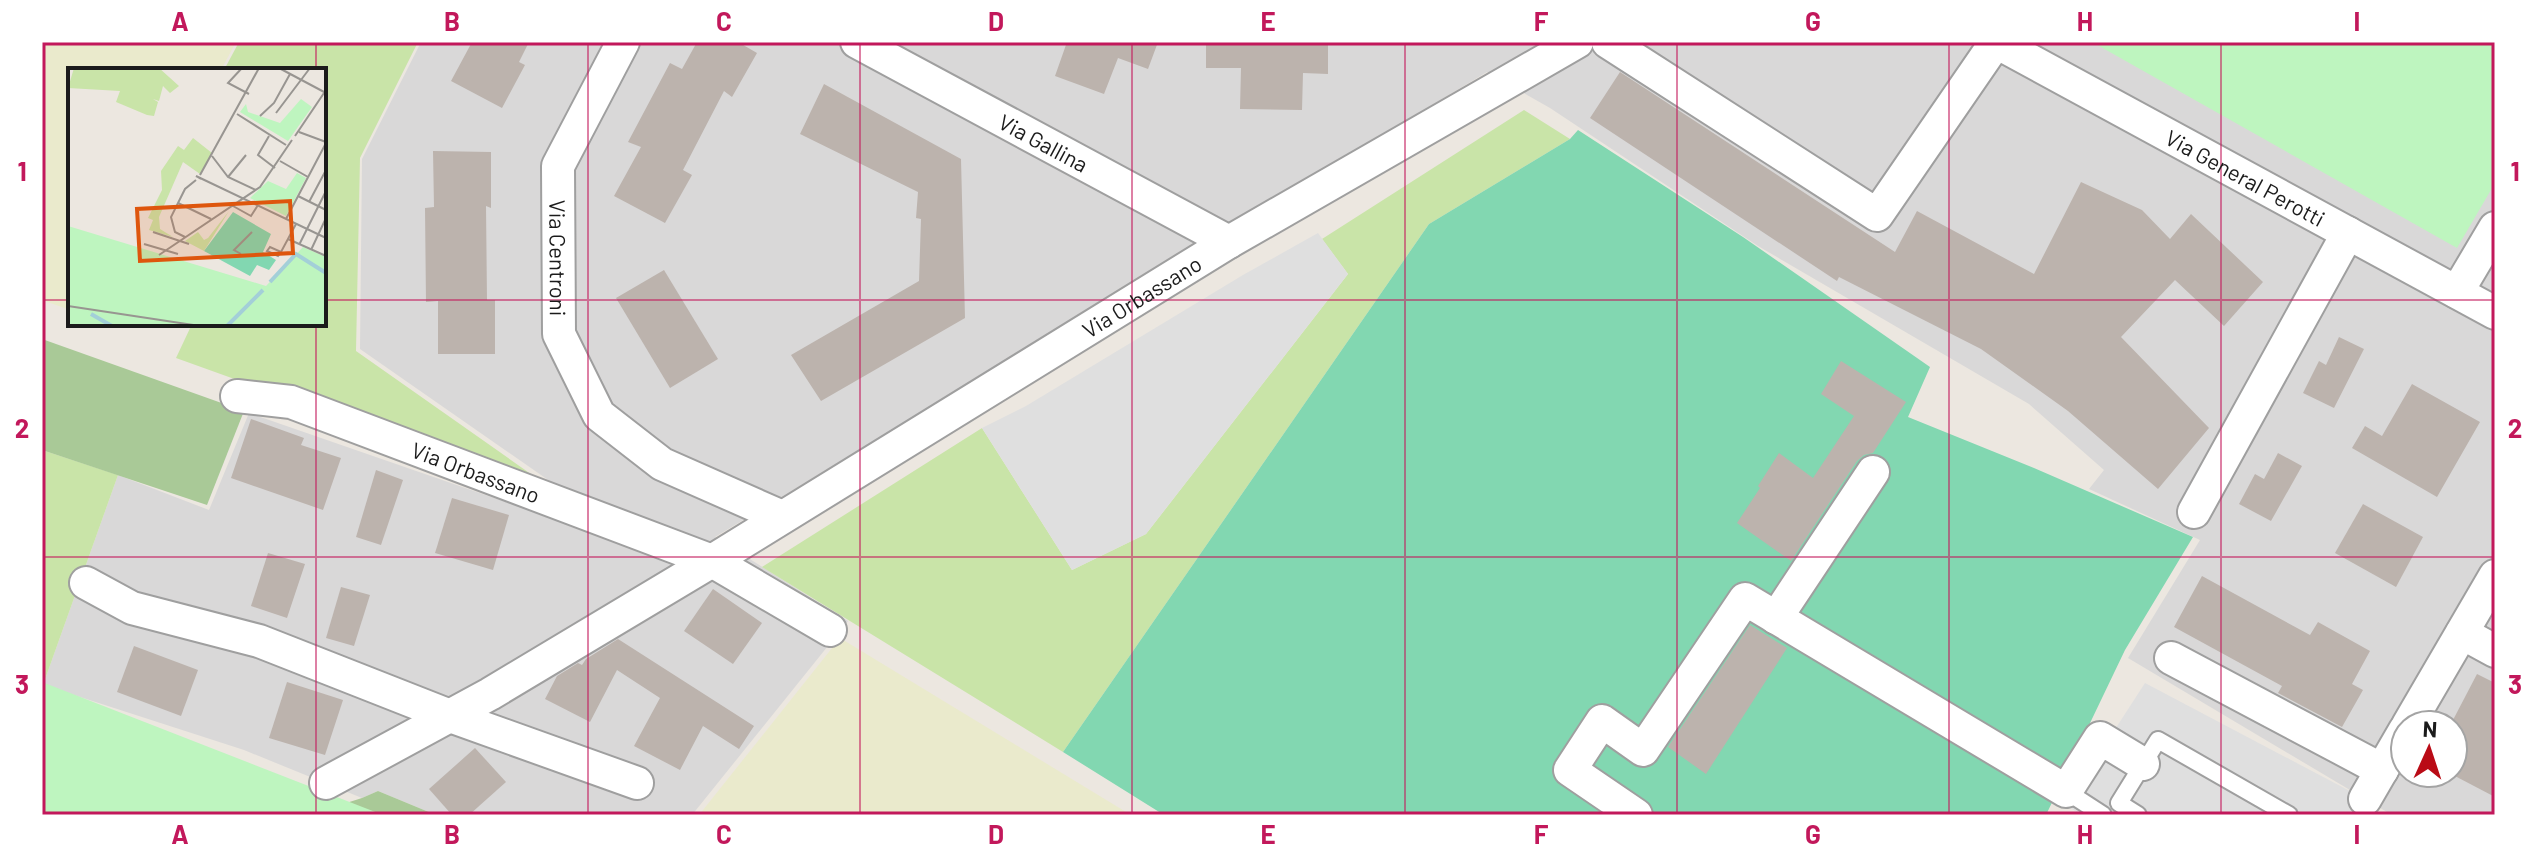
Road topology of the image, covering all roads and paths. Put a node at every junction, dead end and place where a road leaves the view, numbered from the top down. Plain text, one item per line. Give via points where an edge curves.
1 (623, 42) edge
2 (857, 42) edge
3 (1577, 42) edge
4 (1608, 42) edge
5 (1996, 42) edge
6 (2495, 228) edge
7 (2348, 233) junction
8 (1229, 242) junction
9 (2457, 292) junction
10 (2495, 313) edge
11 (237, 396) dead end
12 (1873, 472) dead end
13 (2194, 512) dead end
14 (782, 517) junction
15 (712, 561) junction
16 (2495, 576) edge
17 (86, 583) dead end
18 (1776, 618) junction
19 (830, 630) dead end
20 (2462, 633) junction
21 (2495, 651) edge
22 (2171, 658) dead end
23 (2417, 709) edge
24 (450, 716) junction
25 (2389, 758) edge
26 (2143, 764) junction
27 (2382, 770) junction
28 (326, 783) dead end
29 (637, 783) dead end
30 (2066, 791) junction
31 (2359, 807) edge
32 (2114, 809) edge
33 (1636, 815) edge
34 (2103, 815) edge
35 (2138, 815) edge
36 (2289, 815) edge

1 - 14 street, Via Centroni via 558,166 559,334 599,415 662,464
2 - 8 street, Via Gallina
3 - 8 street, Via Orbassano
4 - 5 street, Via General Perotti via 1877,215
5 - 7 street, Via General Perotti
6 - 9 street
7 - 9 street, Via General Perotti
7 - 13 street
8 - 14 street, Via Orbassano
9 - 10 street, Via General Perotti
11 - 15 street, Via Orbassano via 291,402
12 - 18 street
14 - 15 street, Via Orbassano
15 - 19 street
15 - 24 street, Via Orbassano
16 - 20 street
17 - 24 street via 132,608 259,641
18 - 30 street
18 - 33 street via 1745,599 1643,750 1602,721 1570,770
20 - 21 street
20 - 23 street
22 - 27 street
24 - 28 street, Via Orbassano
24 - 29 street
25 - 27 street
26 - 30 street via 2100,738
26 - 32 lane
26 - 36 lane via 2158,740
27 - 31 street
30 - 34 lane
32 - 35 lane

